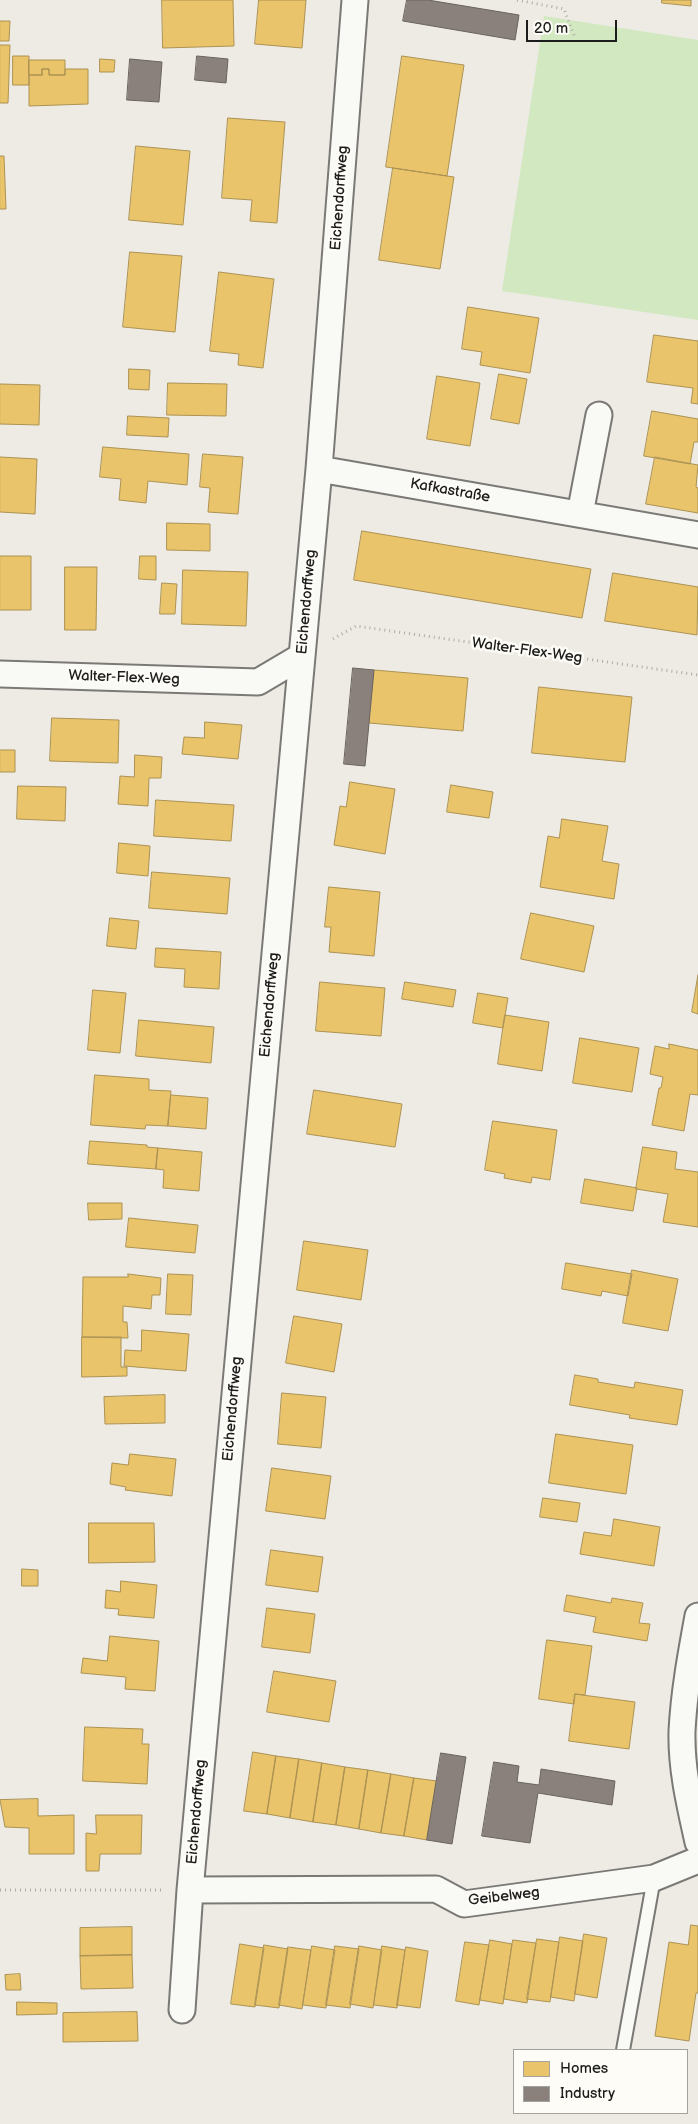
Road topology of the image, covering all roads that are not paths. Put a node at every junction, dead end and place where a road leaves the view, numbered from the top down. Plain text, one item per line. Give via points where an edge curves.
1 (355, 0) edge
2 (599, 415) dead end
3 (319, 469) junction
4 (580, 514) junction
5 (698, 536) edge
6 (302, 656) junction
7 (0, 674) edge
8 (698, 1616) edge
9 (698, 1842) edge
10 (698, 1860) edge
11 (654, 1878) junction
12 (190, 1890) junction
13 (182, 2010) dead end
14 (622, 2049) edge

1 - 3 street, Eichendorffweg
2 - 4 street
3 - 4 street, Kafkastraße
3 - 6 street, Eichendorffweg
4 - 5 street, Kafkastraße
6 - 7 street, Walter-Flex-Weg via 258,682
6 - 12 street, Eichendorffweg
8 - 9 street via 685,1691 682,1733 685,1780
10 - 11 street, Geibelweg
11 - 12 street, Geibelweg via 464,1904 436,1889
11 - 14 lane
12 - 13 street, Eichendorffweg

